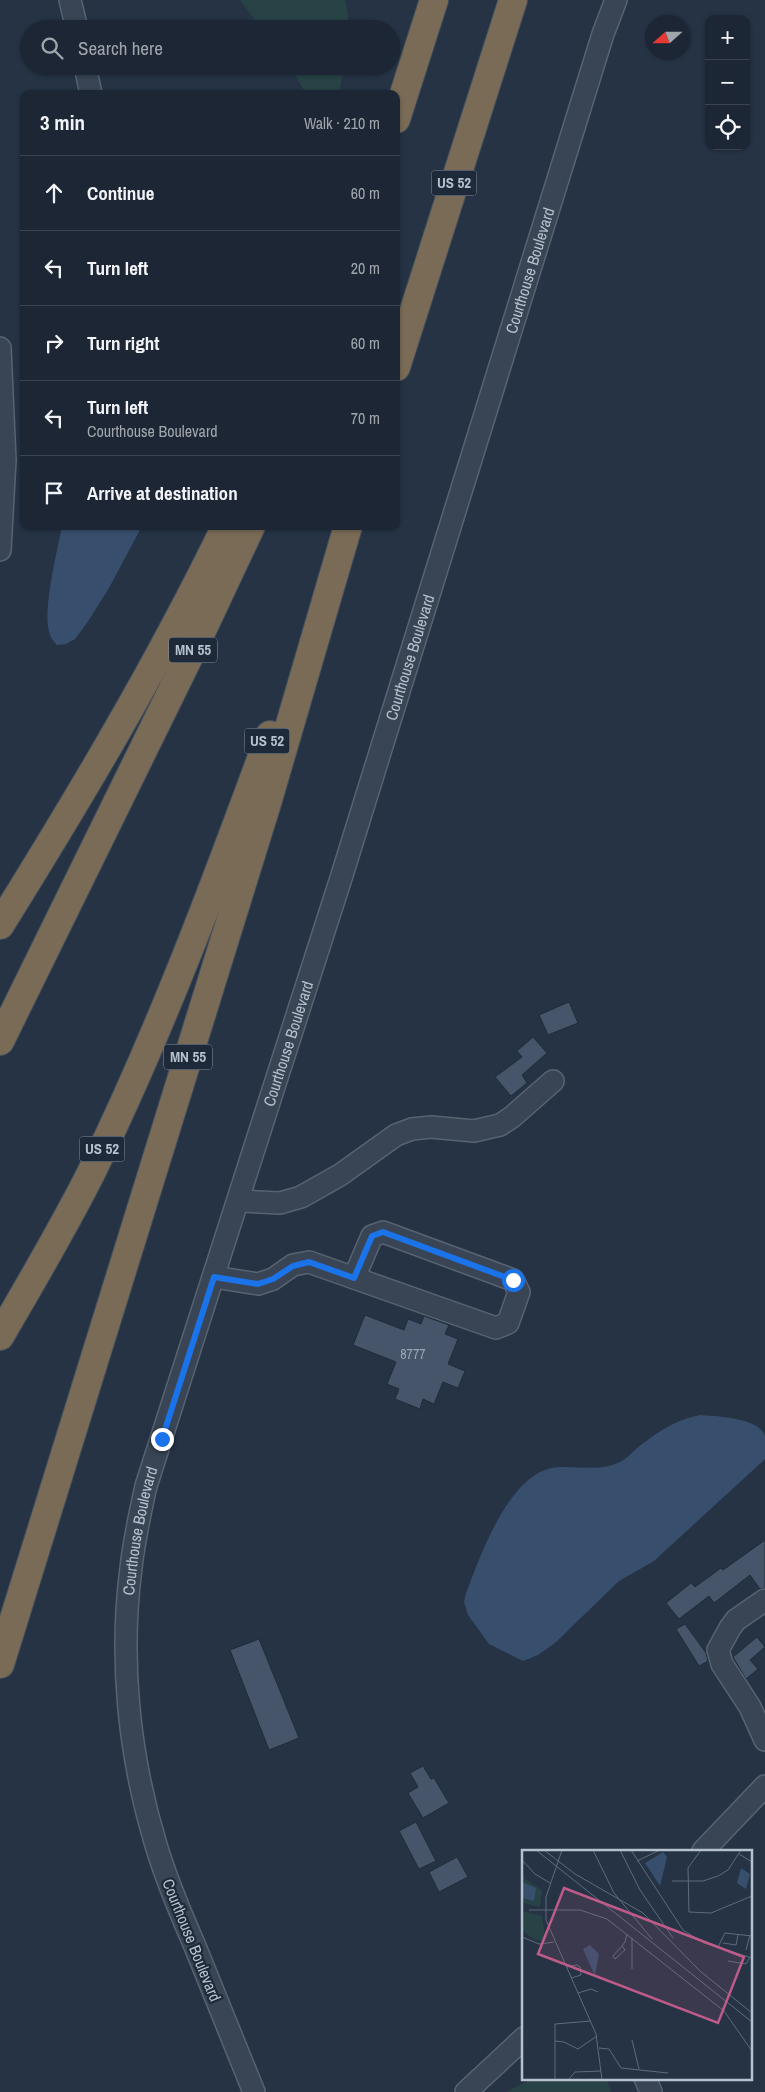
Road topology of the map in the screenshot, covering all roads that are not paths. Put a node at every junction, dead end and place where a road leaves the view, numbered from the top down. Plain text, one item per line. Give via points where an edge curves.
1 (70, 0) edge
2 (434, 0) edge
3 (513, 0) edge
4 (616, 0) edge
5 (75, 20) edge
6 (87, 75) edge
7 (90, 90) edge
8 (400, 106) edge
9 (0, 348) edge
10 (400, 354) edge
11 (224, 530) edge
12 (249, 530) edge
13 (346, 530) edge
14 (346, 530) edge
15 (0, 550) edge
16 (0, 925) edge
17 (0, 1041) edge
18 (553, 1081) dead end
19 (239, 1201) junction
20 (214, 1277) junction
21 (354, 1278) junction
22 (0, 1336) edge
23 (765, 1600) edge
24 (0, 1664) edge
25 (765, 1740) edge
26 (765, 1786) edge
27 (704, 1850) edge
28 (522, 2040) edge
29 (646, 2080) edge
30 (254, 2092) edge
31 (466, 2092) edge
32 (651, 2092) edge

1 - 5 street
2 - 8 highway
3 - 10 highway, US 52
4 - 19 street, Courthouse Boulevard
6 - 7 street
9 - 15 street via 5,460
11 - 16 highway via 102,757
12 - 17 highway, MN 55
13 - 22 highway, US 52 via 188,955 91,1172
14 - 24 highway, MN 55 via 267,803
18 - 19 street via 500,1125 474,1131 432,1127 412,1129 396,1135 340,1175 301,1197 280,1203
19 - 20 street, Courthouse Boulevard
20 - 21 street via 258,1284 293,1266 309,1262
20 - 30 street, Courthouse Boulevard via 146,1486 136,1533 128,1603 128,1708 156,1846
21 - 21 street via 496,1328 508,1324 519,1292 513,1280 383,1232 372,1236
23 - 25 street via 736,1620 718,1650 722,1664 750,1707
26 - 27 street
28 - 31 street
29 - 32 street

